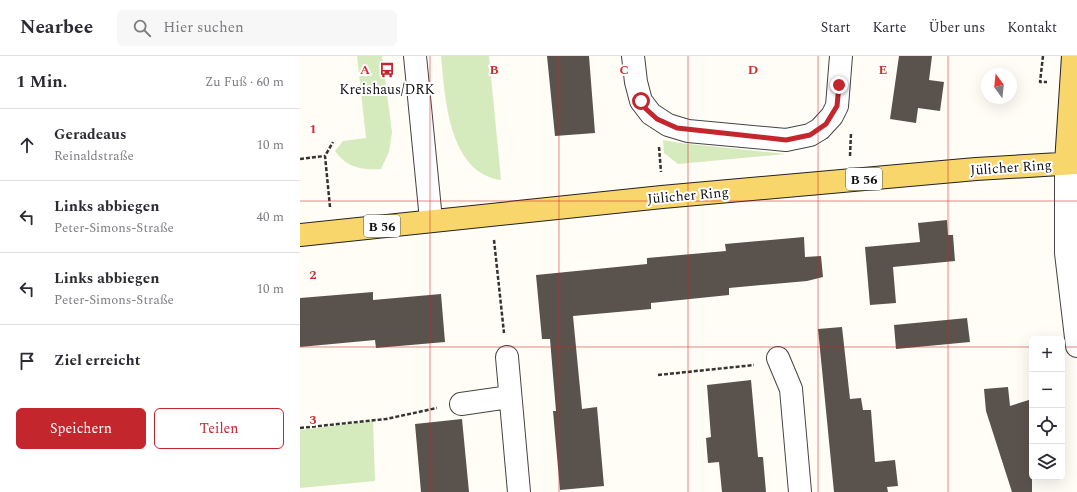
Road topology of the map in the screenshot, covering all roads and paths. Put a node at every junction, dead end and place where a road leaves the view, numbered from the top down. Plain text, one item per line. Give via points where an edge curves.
1 (415, 56) edge
2 (633, 56) edge
3 (842, 56) edge
4 (1044, 56) edge
5 (1073, 56) edge
6 (1050, 83) dead end
7 (333, 142) dead end
8 (658, 144) dead end
9 (324, 156) junction
10 (300, 159) edge
11 (1071, 163) edge
12 (661, 175) dead end
13 (329, 198) dead end
14 (431, 220) junction
15 (300, 235) edge
16 (495, 248) dead end
17 (1077, 346) edge
18 (507, 357) joint
19 (778, 358) joint
20 (658, 375) dead end
21 (510, 397) junction
22 (461, 404) joint
23 (300, 428) edge
24 (519, 492) edge
25 (800, 492) edge

1 - 14 street
2 - 3 street via 641,101 657,119 677,128 786,140 810,135 826,124 837,106
4 - 6 path via 1040,82
5 - 11 main road
7 - 9 path
8 - 12 path
9 - 10 path
9 - 13 path
11 - 14 main road, Jülicher Ring / B 56 via 976,168
11 - 17 street via 1066,253
14 - 15 main road, Jülicher Ring / B 56
16 - 18 path
18 - 21 street
19 - 20 path via 750,367
19 - 25 street via 791,389
21 - 22 street
21 - 24 street
22 - 23 path via 386,419

